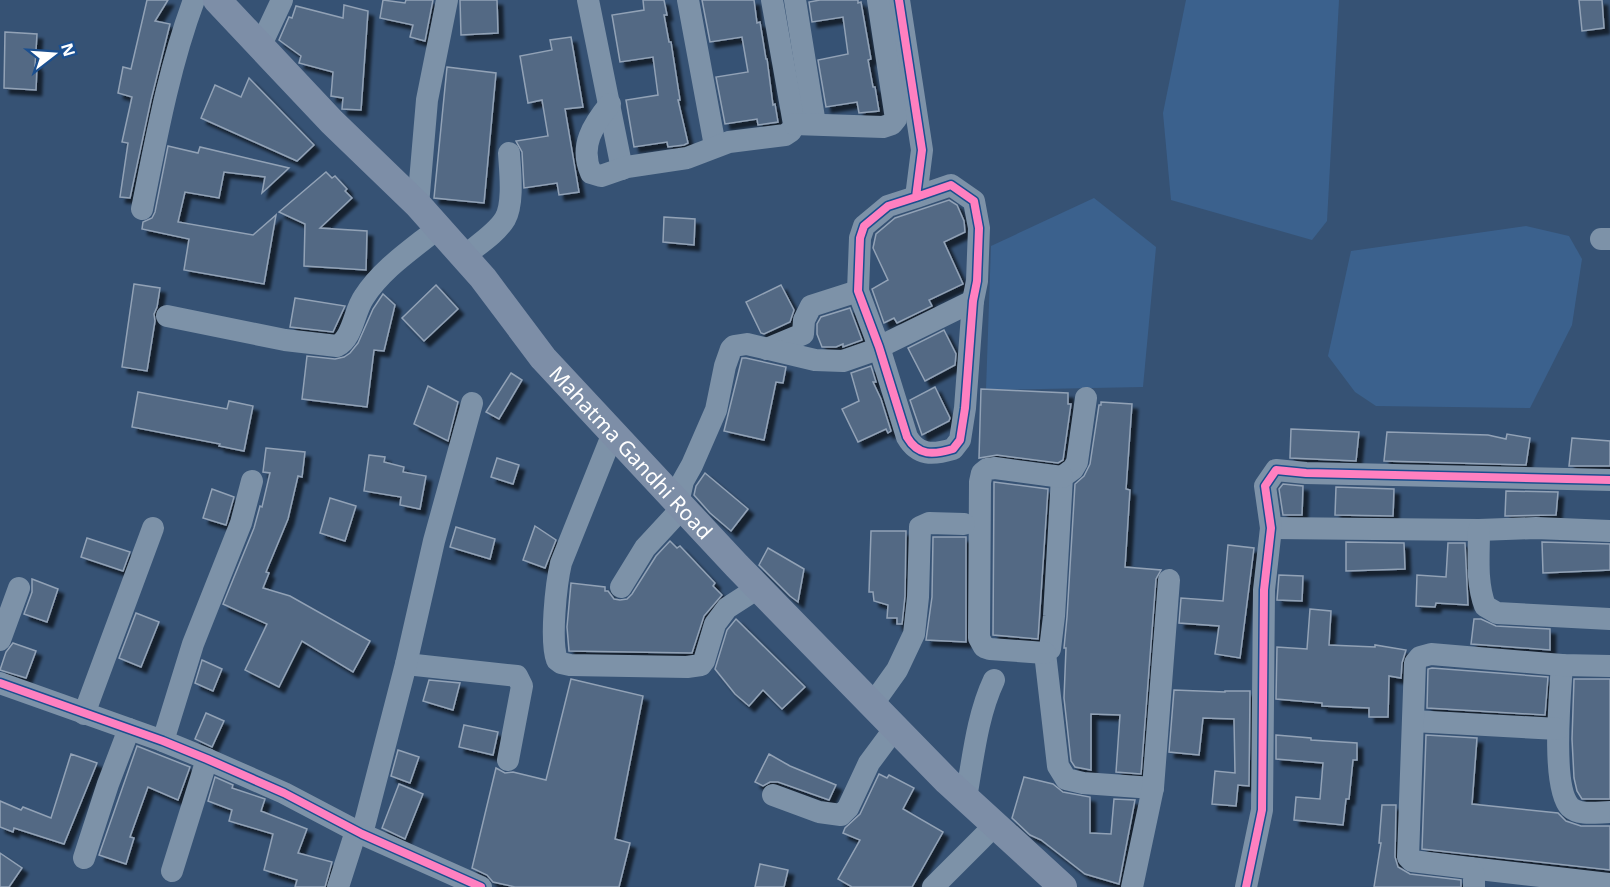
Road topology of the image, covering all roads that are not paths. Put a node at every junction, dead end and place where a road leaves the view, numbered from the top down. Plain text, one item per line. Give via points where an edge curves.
1 (194, 0) edge
2 (218, 0) edge
3 (282, 0) edge
4 (447, 0) edge
5 (688, 0) edge
6 (772, 0) edge
7 (795, 0) edge
8 (878, 0) edge
9 (899, 0) edge
10 (596, 2) edge
11 (260, 47) junction
12 (609, 104) junction
13 (804, 124) junction
14 (714, 146) junction
15 (509, 153) dead end
16 (622, 169) junction
17 (916, 196) junction
18 (418, 205) junction
19 (142, 209) dead end
20 (437, 229) junction
21 (463, 257) junction
22 (858, 291) junction
23 (973, 301) junction
24 (167, 316) dead end
25 (879, 347) junction
26 (766, 349) junction
27 (1086, 398) dead end
28 (472, 403) dead end
29 (613, 433) junction
30 (1062, 477) junction
31 (1610, 480) edge
32 (252, 481) dead end
33 (680, 505) junction
34 (964, 524) dead end
35 (153, 528) dead end
36 (1271, 528) junction
37 (1479, 530) junction
38 (1610, 531) edge
39 (1169, 580) dead end
40 (621, 587) dead end
41 (19, 588) dead end
42 (758, 588) junction
43 (1610, 619) edge
44 (0, 640) edge
45 (1045, 653) junction
46 (406, 664) junction
47 (1562, 665) junction
48 (1610, 666) edge
49 (994, 680) dead end
50 (0, 683) edge
51 (872, 705) junction
52 (84, 714) junction
53 (1413, 721) junction
54 (895, 728) junction
55 (129, 729) junction
56 (1558, 729) junction
57 (163, 741) junction
58 (207, 759) junction
59 (508, 760) dead end
60 (1153, 788) junction
61 (773, 795) dead end
62 (966, 798) junction
63 (1610, 812) edge
64 (995, 825) junction
65 (359, 832) junction
66 (84, 858) dead end
67 (172, 872) dead end
68 (1472, 878) edge
69 (1610, 884) edge
70 (338, 887) edge
71 (481, 887) edge
72 (933, 887) edge
73 (1063, 887) edge
74 (1132, 887) edge
75 (1246, 887) edge

1 - 19 street via 180,36
2 - 11 main road, Mahatma Gandhi Road
3 - 11 street
4 - 18 street via 427,100
5 - 14 street
6 - 13 street
7 - 13 street
8 - 13 street via 896,119 884,127
9 - 17 street via 922,150
10 - 12 street
11 - 18 main road, Mahatma Gandhi Road
12 - 16 street
12 - 16 street via 587,142 587,164 591,173 602,176
13 - 14 street via 785,135
14 - 16 street via 687,158
15 - 21 street via 511,190 505,219
17 - 22 street via 888,206 864,226
17 - 23 street via 951,185 974,201 979,228
18 - 20 main road, Mahatma Gandhi Road
20 - 21 main road, Mahatma Gandhi Road
20 - 24 street via 374,284 362,299 344,341 337,346 285,340
21 - 29 main road, Mahatma Gandhi Road via 543,358
22 - 25 street
22 - 26 street via 811,306 803,334
23 - 25 street
23 - 25 street via 965,408 960,440 953,449 933,453 912,446
25 - 26 street via 843,362
26 - 33 street via 739,344 731,349 716,410 683,481
27 - 30 street via 1077,462
28 - 46 street via 434,541
29 - 33 main road, Mahatma Gandhi Road
29 - 42 street via 561,563 557,660 570,665 701,665 715,624 727,608
30 - 45 street via 1054,616 1050,649
30 - 45 street via 995,468 982,473 980,482 979,638 990,649
31 - 36 street via 1276,470 1265,486
32 - 57 street via 241,523 194,644
33 - 40 street via 645,548
33 - 42 main road, Mahatma Gandhi Road
34 - 51 street via 928,523 921,527 914,634 897,670
35 - 52 street
36 - 37 street
36 - 75 street via 1264,590 1262,810
37 - 38 street
37 - 43 street via 1479,579 1485,606 1497,613
39 - 60 street
41 - 44 street
42 - 51 main road, Mahatma Gandhi Road
45 - 60 street via 1058,766 1065,779
46 - 59 street via 517,676 522,686
46 - 65 street
47 - 48 street
47 - 53 street via 1431,654 1420,657 1415,663
47 - 56 street
49 - 62 street via 978,729
50 - 52 street
51 - 54 main road, Mahatma Gandhi Road
52 - 55 street
53 - 56 street
53 - 68 street via 1408,857
54 - 61 street via 869,763 841,815 819,812
54 - 62 main road, Mahatma Gandhi Road
55 - 57 street
55 - 66 street
56 - 63 street via 1565,799 1579,812
57 - 58 street
58 - 65 street
58 - 67 street
60 - 74 street
62 - 64 main road, Mahatma Gandhi Road
64 - 72 street
64 - 73 main road, Mahatma Gandhi Road
65 - 70 street
65 - 71 street
68 - 69 street

